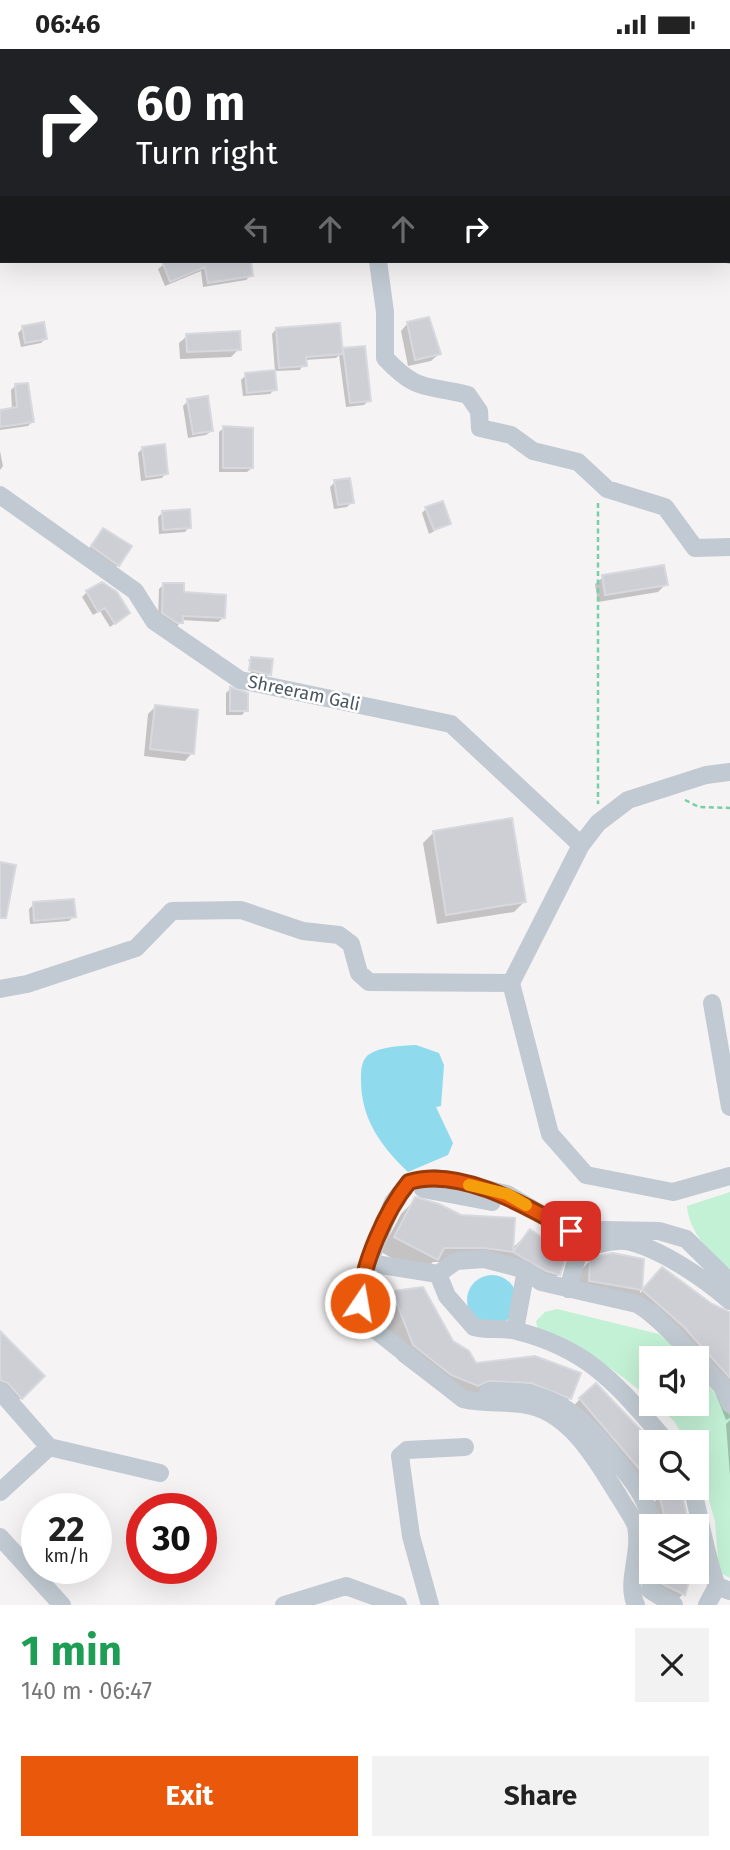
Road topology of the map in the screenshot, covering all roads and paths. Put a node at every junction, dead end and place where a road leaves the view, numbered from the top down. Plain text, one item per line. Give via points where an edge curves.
1 (378, 263) edge
2 (598, 482) junction
3 (0, 495) edge
4 (730, 547) edge
5 (730, 772) edge
6 (663, 789) junction
7 (730, 809) edge
8 (598, 823) junction
9 (581, 845) junction
10 (511, 983) junction
11 (0, 989) edge
12 (712, 1003) dead end
13 (730, 1107) edge
14 (730, 1176) edge
15 (423, 1189) dead end
16 (579, 1250) junction
17 (369, 1263) junction
18 (526, 1270) junction
19 (438, 1274) junction
20 (730, 1282) edge
21 (568, 1289) junction
22 (730, 1301) edge
23 (515, 1330) junction
24 (684, 1346) edge
25 (709, 1373) edge
26 (0, 1391) edge
27 (488, 1392) dead end
28 (730, 1404) edge
29 (656, 1430) edge
30 (49, 1447) junction
31 (465, 1447) dead end
32 (160, 1473) dead end
33 (0, 1492) edge
34 (696, 1500) edge
35 (650, 1514) edge
36 (0, 1537) edge
37 (651, 1584) edge
38 (724, 1589) edge
39 (55, 1603) edge
40 (284, 1605) edge
41 (398, 1605) edge
42 (430, 1605) edge
43 (636, 1605) edge
44 (674, 1605) edge
45 (707, 1605) edge

1 - 2 street via 385,358 402,376 421,387 468,395 479,411 480,428 511,435 533,451 578,462
2 - 4 street via 665,507 695,548
2 - 8 path
3 - 9 street, Shreeram Gali via 135,591 154,621 240,680 451,724
5 - 6 street
6 - 7 path via 699,807
6 - 8 street via 628,800
8 - 9 street
9 - 10 street
10 - 11 street via 369,982 359,973 351,944 339,935 303,931 241,910 172,911 136,948
10 - 14 street via 550,1135 586,1175 673,1192
12 - 13 street
15 - 16 street via 511,1208
16 - 21 street
16 - 22 street via 624,1241 709,1282
17 - 19 street
17 - 20 street via 393,1202 409,1182 436,1178 507,1194 571,1231 588,1234 636,1229 686,1239
17 - 43 street via 360,1285 360,1303 369,1325 463,1399 534,1406 554,1417 573,1431 598,1463 635,1525 638,1560 630,1591
18 - 19 street via 484,1259 456,1261
18 - 21 street via 541,1282
18 - 23 street
19 - 23 street via 447,1296 474,1327
21 - 24 street via 637,1304
23 - 29 street via 577,1353 596,1366
25 - 28 street
26 - 30 street
27 - 35 street via 527,1392 579,1416 646,1499
30 - 32 street
30 - 33 street
31 - 42 street via 407,1450 400,1456 411,1536
34 - 38 street via 706,1556
36 - 39 street
37 - 44 street via 650,1590
38 - 45 street
40 - 41 street via 346,1586

